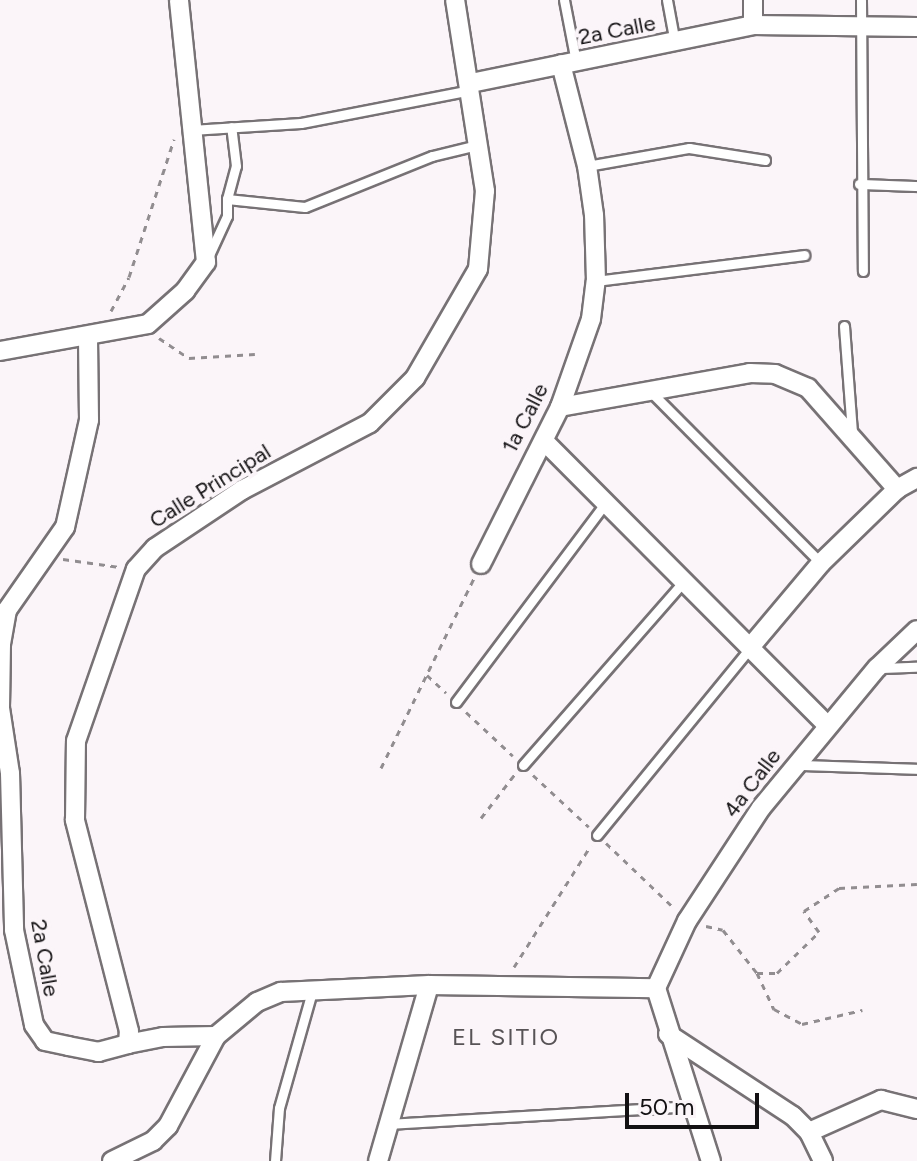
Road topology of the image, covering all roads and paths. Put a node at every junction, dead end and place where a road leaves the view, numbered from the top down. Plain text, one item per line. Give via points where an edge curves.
1 (179, 0) edge
2 (455, 0) edge
3 (564, 0) edge
4 (667, 0) edge
5 (753, 0) edge
6 (861, 0) edge
7 (860, 24) junction
8 (753, 25) junction
9 (917, 27) edge
10 (675, 43) junction
11 (568, 63) junction
12 (471, 86) junction
13 (190, 99) junction
14 (231, 127) junction
15 (191, 130) junction
16 (477, 145) junction
17 (765, 160) dead end
18 (587, 166) junction
19 (859, 184) junction
20 (917, 186) edge
21 (227, 199) junction
22 (804, 255) dead end
23 (206, 262) junction
24 (863, 271) dead end
25 (596, 281) junction
26 (113, 309) junction
27 (148, 324) junction
28 (844, 326) dead end
29 (88, 338) junction
30 (0, 351) edge
31 (255, 354) dead end
32 (652, 393) junction
33 (560, 407) junction
34 (852, 437) junction
35 (544, 441) junction
36 (917, 478) edge
37 (897, 489) junction
38 (606, 502) junction
39 (48, 557) junction
40 (821, 563) junction
41 (481, 564) joint
42 (136, 569) junction
43 (685, 579) junction
44 (917, 630) edge
45 (752, 645) junction
46 (917, 667) edge
47 (877, 668) junction
48 (427, 675) junction
49 (456, 702) junction
50 (828, 726) junction
51 (796, 764) junction
52 (523, 765) junction
53 (381, 768) dead end
54 (917, 769) edge
55 (481, 818) dead end
56 (597, 835) junction
57 (917, 884) edge
58 (687, 921) junction
59 (757, 973) junction
60 (429, 985) junction
61 (503, 986) junction
62 (313, 988) junction
63 (656, 988) junction
64 (862, 1010) dead end
65 (668, 1034) junction
66 (216, 1036) junction
67 (128, 1044) junction
68 (692, 1106) junction
69 (917, 1109) edge
70 (388, 1124) junction
71 (809, 1132) junction
72 (112, 1161) edge
73 (275, 1161) edge
74 (378, 1161) edge
75 (711, 1161) edge
76 (823, 1161) edge

1 - 13 street
2 - 12 street, Calle Principal
3 - 11 lane
4 - 10 lane
5 - 8 street
6 - 7 lane
7 - 8 street, 2a Calle
7 - 9 street, 2a Calle
7 - 19 lane
8 - 10 street, 2a Calle
10 - 11 street, 2a Calle
11 - 12 street, 2a Calle
11 - 18 street, 1a Calle
12 - 14 lane via 325,119
12 - 16 street, Calle Principal
13 - 15 street
13 - 26 path via 153,193 129,277
14 - 15 lane
14 - 21 lane via 236,166
15 - 23 street
16 - 21 lane via 432,156 305,207
16 - 42 street, Calle Principal via 485,191 478,269 415,378 370,423 242,490 155,548
17 - 18 lane via 689,148
18 - 25 street, 1a Calle
19 - 20 lane
19 - 24 lane
21 - 23 lane via 222,231
22 - 25 lane
23 - 27 street via 185,291
25 - 33 street, 1a Calle via 583,350
26 - 27 path
26 - 29 path
27 - 29 street
27 - 31 path via 189,358
28 - 34 lane
29 - 30 street
29 - 39 street, 2a Calle via 89,420 65,527
32 - 33 street
32 - 34 street via 750,373 775,374 808,388
32 - 40 lane
33 - 35 street, 1a Calle
34 - 37 street
35 - 38 street
35 - 41 street, 1a Calle
36 - 37 street
37 - 40 street
38 - 43 street
38 - 49 lane
39 - 42 path
39 - 67 street, 2a Calle via 17,588 1,644 19,969 34,1025 45,1041 98,1052
40 - 45 street
41 - 48 path
42 - 67 street, Calle Principal via 76,741 72,789
43 - 45 street
43 - 52 lane
44 - 47 street, 4a Calle
45 - 50 street
45 - 56 lane
46 - 47 lane
47 - 50 street, 4a Calle
48 - 49 path
48 - 53 path
49 - 52 path
50 - 51 street, 4a Calle
51 - 54 lane
51 - 58 street, 4a Calle
52 - 55 path
52 - 56 path
56 - 58 path
56 - 61 path
57 - 59 path via 839,888 804,911 819,932 777,973
58 - 59 path via 723,930
58 - 63 street, 4a Calle
59 - 64 path via 774,1009 802,1024
60 - 61 street
60 - 62 street
60 - 70 street
61 - 63 street
62 - 66 street via 257,1002
62 - 73 lane via 279,1108
63 - 65 street
65 - 68 street
65 - 71 street via 793,1116
66 - 67 street
66 - 72 street via 168,1126 153,1141
68 - 70 lane
68 - 75 street
69 - 71 street via 881,1100
70 - 74 street
71 - 76 street

